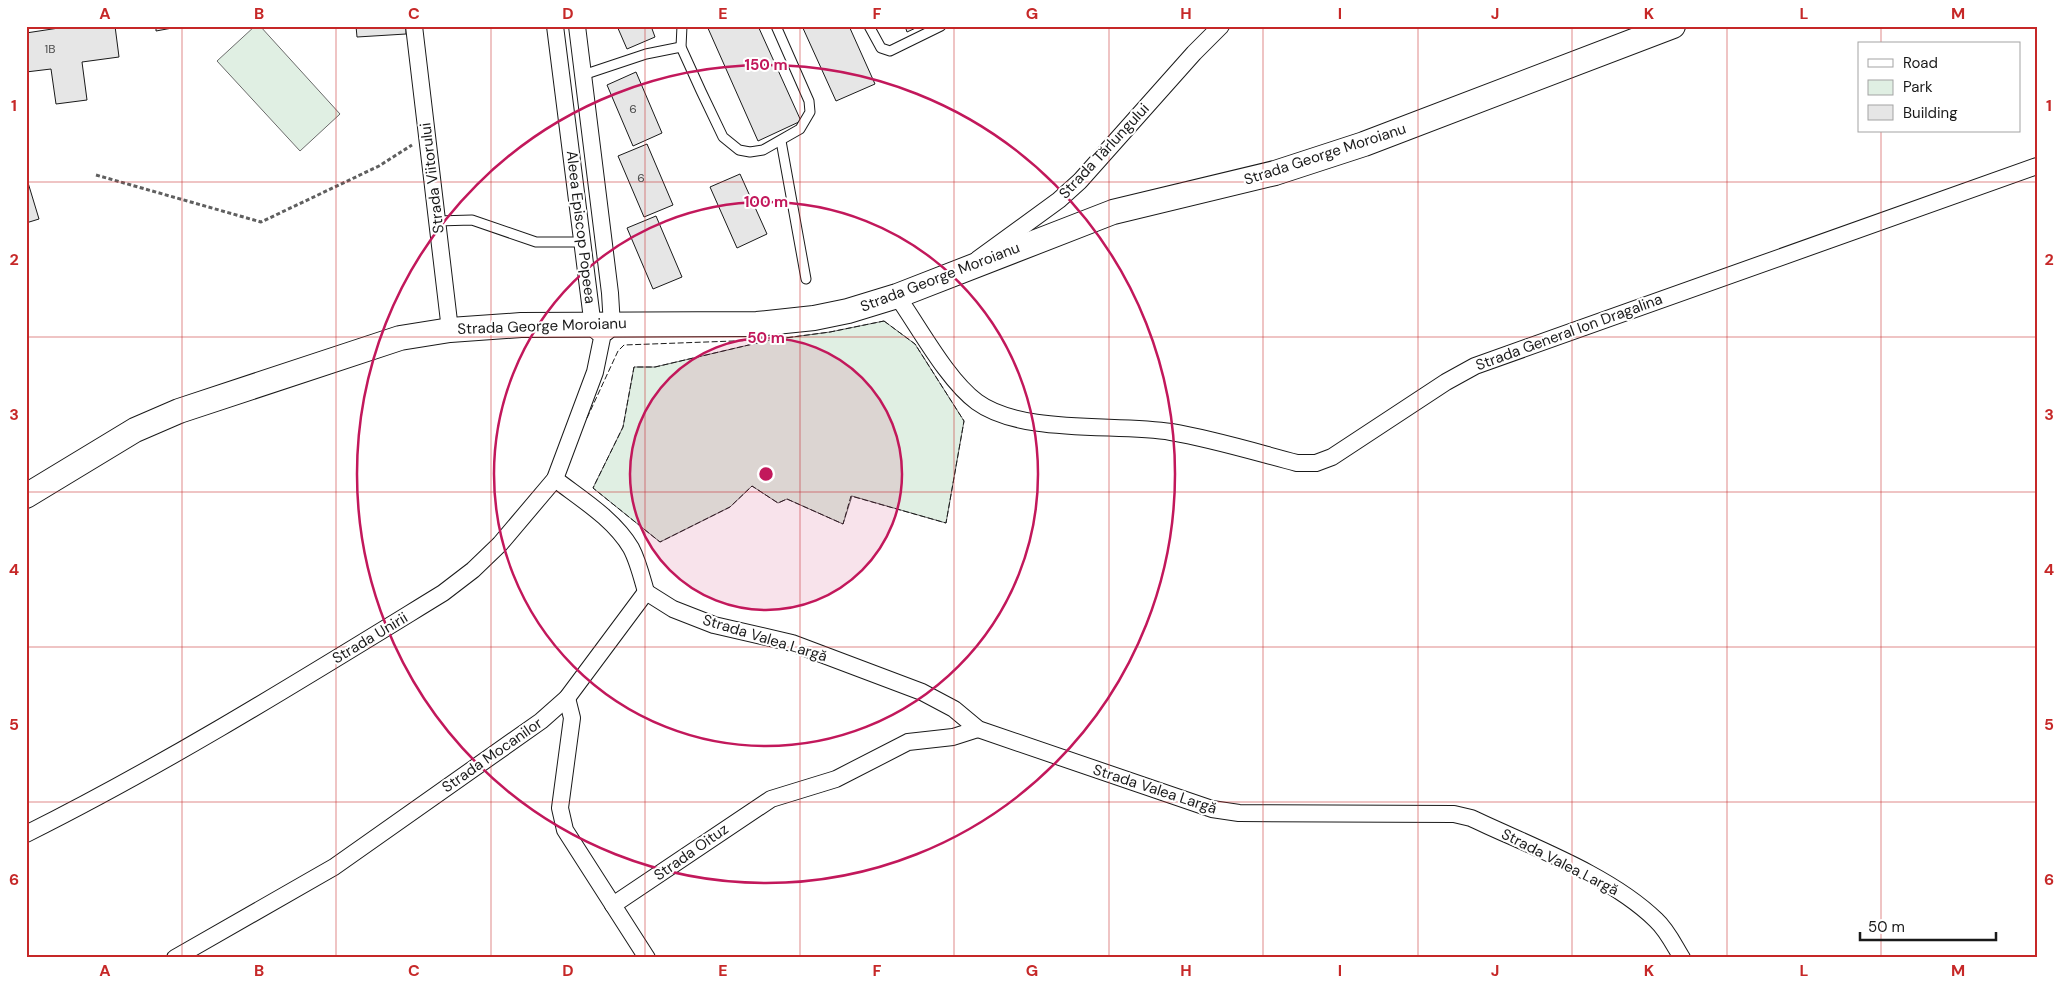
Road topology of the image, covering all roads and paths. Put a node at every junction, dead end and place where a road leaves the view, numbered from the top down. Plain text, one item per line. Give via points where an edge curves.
1 (414, 26) edge
2 (555, 26) edge
3 (577, 26) edge
4 (682, 26) edge
5 (776, 26) edge
6 (869, 26) edge
7 (940, 26) edge
8 (1221, 26) edge
9 (1673, 26) edge
10 (681, 46) junction
11 (583, 75) junction
12 (427, 135) junction
13 (781, 141) junction
14 (2037, 166) edge
15 (96, 175) dead end
16 (437, 221) junction
17 (583, 242) junction
18 (977, 263) junction
19 (806, 279) dead end
20 (897, 296) junction
21 (602, 328) junction
22 (450, 330) junction
23 (556, 479) junction
24 (26, 496) edge
25 (646, 592) junction
26 (568, 698) junction
27 (978, 729) junction
28 (26, 834) edge
29 (613, 905) junction
30 (643, 957) edge
31 (175, 958) edge
32 (1682, 958) edge

1 - 12 street, Strada Viitorului
2 - 17 street, Aleea Episcop Popeea
3 - 11 street, Aleea Episcop Popeea
4 - 10 lane
5 - 13 lane via 809,101 810,112 800,129
6 - 7 lane via 881,48 890,52
8 - 18 street, Strada Tărlungului via 1080,181 1059,200 981,255
9 - 18 main road, Strada George Moroianu via 1364,144 1275,173 1112,212
10 - 11 lane
10 - 13 lane via 730,145 750,152
11 - 21 street, Aleea Episcop Popeea
12 - 15 path via 379,166 261,222
12 - 16 street, Strada Viitorului
13 - 19 lane
14 - 20 street, Strada General Ion Dragalina via 1475,366 1332,457 1316,463 1297,463 1172,432 1068,426 992,411 965,391
16 - 17 lane via 472,220 536,242
16 - 22 street, Strada Viitorului
17 - 21 street, Aleea Episcop Popeea
18 - 20 main road, Strada George Moroianu
20 - 21 main road, Strada George Moroianu via 848,311 789,322
21 - 22 main road, Strada George Moroianu
21 - 23 street, Strada Unirii via 591,386
22 - 24 main road, Strada George Moroianu via 422,333 378,345 178,411 135,430
23 - 25 street via 620,533 631,548
23 - 28 street, Strada Unirii via 500,544 444,593 207,737
25 - 26 street, Strada Mocanilor
25 - 27 street, Strada Valea Largă via 673,609 714,625 792,643 922,692 954,709
26 - 29 street via 572,718 560,808 562,819
26 - 31 street, Strada Mocanilor via 541,721 334,867
27 - 29 street, Strada Oituz via 953,737 908,742 836,779 770,799
27 - 32 street, Strada Valea Largă via 1227,812 1454,814 1471,818 1606,882 1657,921
29 - 30 street

